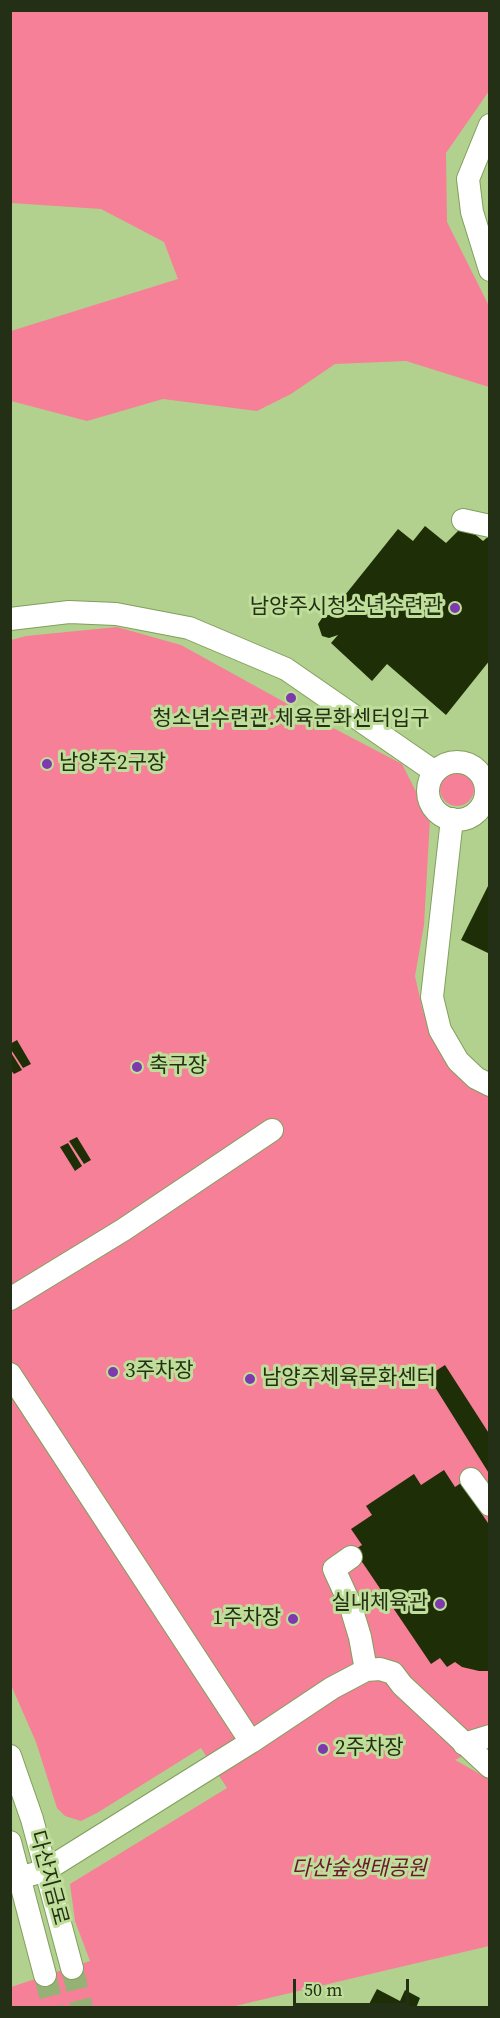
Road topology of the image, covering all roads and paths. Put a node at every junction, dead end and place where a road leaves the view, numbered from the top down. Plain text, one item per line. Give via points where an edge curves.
1 (489, 125) edge
2 (489, 270) edge
3 (464, 520) dead end
4 (489, 526) edge
5 (10, 619) edge
6 (435, 772) junction
7 (486, 776) edge
8 (452, 819) junction
9 (489, 1085) edge
10 (272, 1130) dead end
11 (10, 1299) edge
12 (10, 1374) edge
13 (471, 1479) dead end
14 (489, 1505) edge
15 (351, 1557) dead end
16 (366, 1670) junction
17 (489, 1736) edge
18 (251, 1742) junction
19 (464, 1744) junction
20 (10, 1756) edge
21 (489, 1767) edge
22 (10, 1842) edge
23 (46, 1870) junction
24 (16, 1880) edge
25 (72, 1968) tunnel mouth
26 (45, 1975) tunnel mouth

1 - 2 street via 468,179 472,212
3 - 4 street
5 - 6 street via 69,612 116,614 189,628 286,669
6 - 7 street via 443,765 462,762
6 - 8 street via 430,780 429,799 440,814
7 - 8 street via 481,807 466,818
8 - 9 street via 432,996 440,1030 458,1061
10 - 11 street via 123,1230
12 - 18 street
13 - 14 street
15 - 16 street via 334,1569 350,1604
16 - 18 street
16 - 19 street via 393,1673
17 - 19 street
18 - 23 street
19 - 21 street
20 - 23 street, 다산지금로
22 - 24 street, 다산지금로
23 - 24 street
23 - 25 street, 다산지금로
24 - 26 street, 다산지금로

